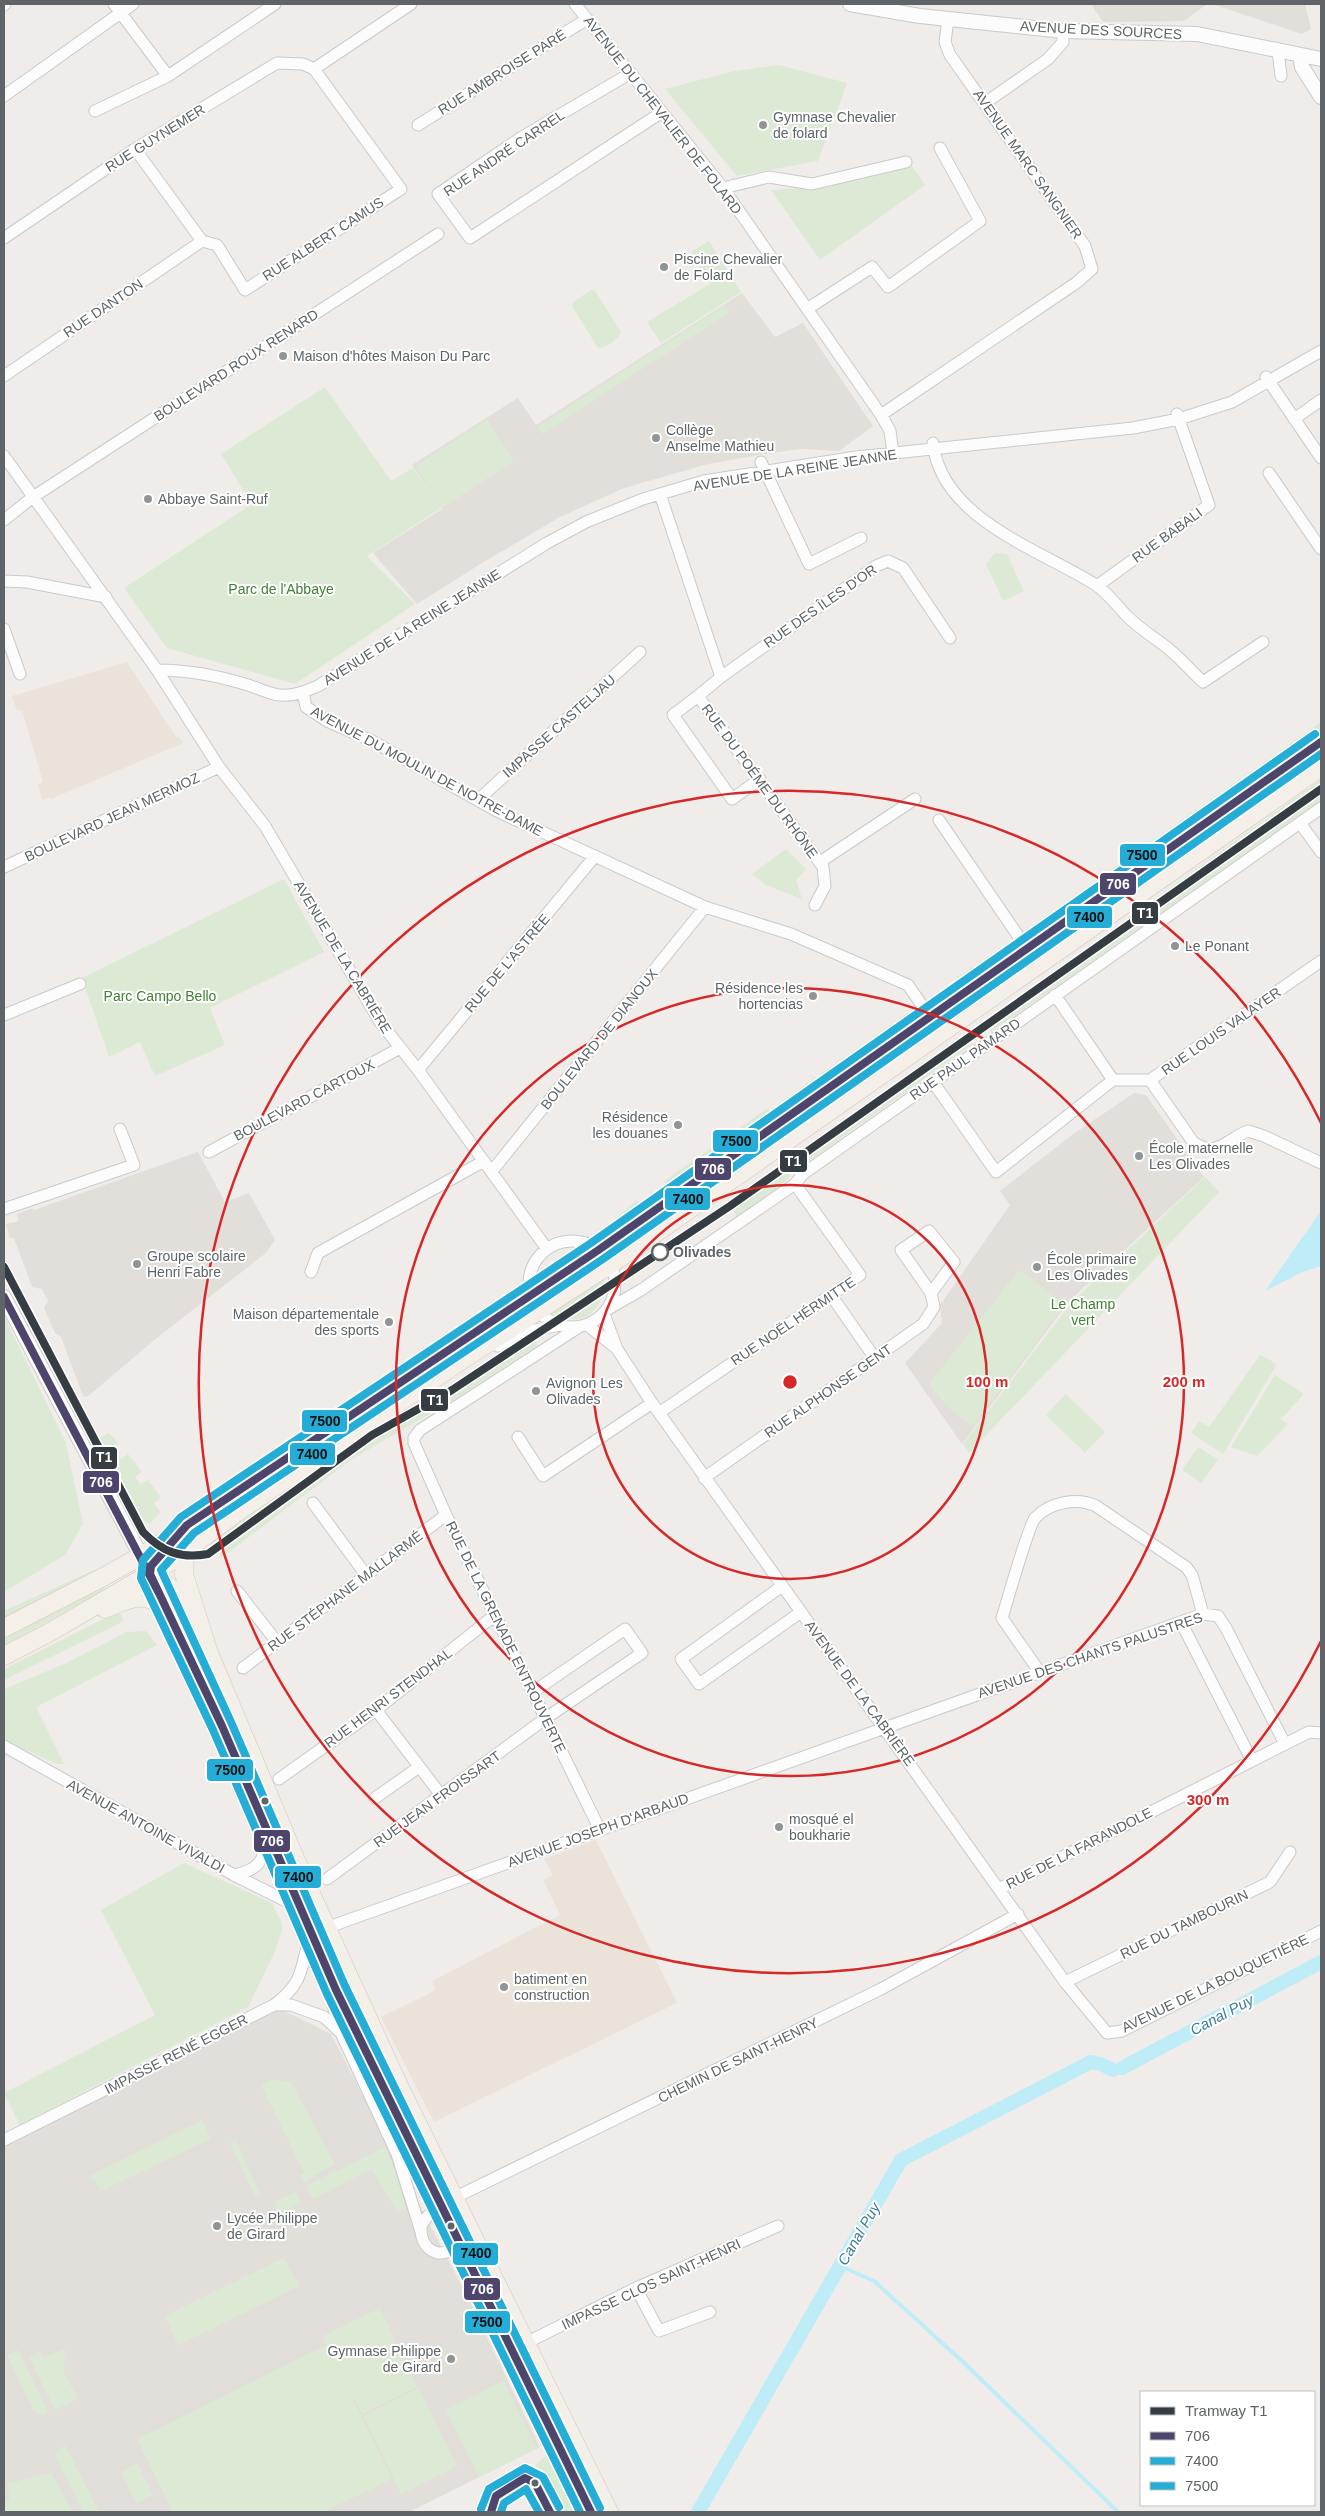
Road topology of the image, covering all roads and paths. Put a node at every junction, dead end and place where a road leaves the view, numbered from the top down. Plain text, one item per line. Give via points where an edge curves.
1 (134, 4) edge
2 (275, 4) edge
3 (411, 4) edge
4 (575, 4) edge
5 (850, 4) edge
6 (118, 8) edge
7 (587, 19) junction
8 (948, 19) junction
9 (1064, 31) junction
10 (1278, 51) junction
11 (1300, 55) junction
12 (1321, 59) edge
13 (314, 69) junction
14 (630, 74) junction
15 (168, 76) junction
16 (1281, 76) dead end
17 (4, 96) edge
18 (1321, 97) edge
19 (985, 103) junction
20 (95, 112) dead end
21 (662, 112) junction
22 (418, 125) dead end
23 (940, 148) dead end
24 (135, 149) junction
25 (906, 162) dead end
26 (724, 188) junction
27 (438, 234) dead end
28 (4, 238) edge
29 (202, 241) junction
30 (807, 309) junction
31 (1321, 351) edge
32 (4, 376) edge
33 (1268, 380) junction
34 (1321, 400) edge
35 (881, 415) junction
36 (1178, 416) junction
37 (1294, 419) junction
38 (933, 446) junction
39 (893, 454) junction
40 (4, 456) edge
41 (1321, 458) edge
42 (763, 467) junction
43 (1269, 474) dead end
44 (660, 494) junction
45 (34, 497) junction
46 (4, 520) edge
47 (861, 538) dead end
48 (1321, 549) edge
49 (4, 581) edge
50 (1097, 586) junction
51 (106, 597) junction
52 (4, 628) edge
53 (950, 638) dead end
54 (1263, 642) dead end
55 (640, 652) dead end
56 (157, 670) junction
57 (20, 674) dead end
58 (721, 676) junction
59 (303, 692) junction
60 (698, 696) junction
61 (1321, 742) edge
62 (219, 766) junction
63 (1321, 767) edge
64 (760, 779) junction
65 (915, 799) dead end
66 (478, 800) junction
67 (1321, 808) edge
68 (939, 820) dead end
69 (1300, 823) junction
70 (1321, 852) edge
71 (595, 856) junction
72 (820, 862) junction
73 (4, 867) edge
74 (816, 905) dead end
75 (705, 907) junction
76 (1027, 949) junction
77 (1321, 961) edge
78 (80, 984) dead end
79 (1054, 995) junction
80 (4, 1015) edge
81 (930, 1017) junction
82 (400, 1048) junction
83 (418, 1070) junction
84 (1113, 1080) junction
85 (1150, 1080) junction
86 (933, 1082) junction
87 (120, 1129) dead end
88 (208, 1152) dead end
89 (484, 1161) junction
90 (1321, 1163) edge
91 (492, 1171) junction
92 (795, 1184) junction
93 (4, 1209) edge
94 (547, 1249) junction
95 (598, 1250) junction
96 (610, 1265) junction
97 (311, 1272) dead end
98 (931, 1293) junction
99 (532, 1294) junction
100 (831, 1295) junction
101 (4, 1297) edge
102 (539, 1311) junction
103 (606, 1312) junction
104 (560, 1325) junction
105 (583, 1326) junction
106 (617, 1349) junction
107 (874, 1357) junction
108 (460, 1362) junction
109 (652, 1403) junction
110 (659, 1414) junction
111 (518, 1437) dead end
112 (414, 1443) joint
113 (704, 1478) junction
114 (313, 1503) dead end
115 (446, 1515) junction
116 (187, 1525) junction
117 (189, 1549) junction
118 (141, 1556) junction
119 (117, 1570) junction
120 (150, 1574) junction
121 (366, 1574) junction
122 (782, 1586) junction
123 (237, 1591) dead end
124 (165, 1606) junction
125 (801, 1612) junction
126 (1203, 1614) junction
127 (495, 1615) junction
128 (1181, 1622) junction
129 (4, 1628) edge
130 (52, 1631) junction
131 (277, 1642) junction
132 (209, 1653) junction
133 (4, 1656) edge
134 (243, 1668) dead end
135 (1039, 1671) junction
136 (533, 1692) junction
137 (376, 1710) junction
138 (546, 1718) junction
139 (884, 1727) junction
140 (1321, 1732) edge
141 (1285, 1744) junction
142 (4, 1746) edge
143 (1252, 1760) junction
144 (419, 1767) junction
145 (279, 1779) dead end
146 (441, 1796) junction
147 (375, 1798) dead end
148 (600, 1830) junction
149 (269, 1832) junction
150 (1290, 1852) dead end
151 (234, 1875) junction
152 (328, 1879) dead end
153 (999, 1889) junction
154 (301, 1909) junction
155 (1018, 1914) junction
156 (319, 1931) junction
157 (1321, 1931) edge
158 (1065, 1982) junction
159 (336, 1990) junction
160 (274, 2005) junction
161 (341, 2033) junction
162 (1107, 2033) joint
163 (4, 2140) edge
164 (448, 2203) junction
165 (778, 2226) dead end
166 (421, 2232) junction
167 (461, 2246) junction
168 (636, 2288) junction
169 (710, 2312) dead end
170 (526, 2343) junction
171 (591, 2512) edge
172 (608, 2512) edge

1 - 6 street
2 - 15 street
3 - 13 street
4 - 7 street, AVENUE DU CHEVALIER DE FOLARD
5 - 8 street, AVENUE DES SOURCES
6 - 15 street
6 - 17 street
7 - 14 street, AVENUE DU CHEVALIER DE FOLARD
7 - 22 street, RUE AMBROISE PARÉ
8 - 9 street, AVENUE DES SOURCES
8 - 19 street, AVENUE MARC SANGNIER via 945,42 950,55
9 - 10 street, AVENUE DES SOURCES via 1197,34
9 - 19 street via 1063,42 1048,59
10 - 11 street, AVENUE DES SOURCES
10 - 16 street
11 - 12 street, AVENUE DES SOURCES
11 - 18 street via 1302,67
13 - 24 street, RUE GUYNEMER via 303,64 277,63
13 - 29 street, RUE ALBERT CAMUS via 401,189 245,290 217,245
14 - 21 street, AVENUE DU CHEVALIER DE FOLARD
14 - 21 street, RUE ANDRÉ CARREL via 530,133 438,194 470,238
15 - 20 street
19 - 35 street, AVENUE MARC SANGNIER via 1086,246 1092,269
21 - 26 street, AVENUE DU CHEVALIER DE FOLARD
23 - 30 street via 980,221 888,287 872,267
24 - 28 street, RUE GUYNEMER
24 - 29 street
25 - 26 street via 812,184 769,177
26 - 30 street, AVENUE DU CHEVALIER DE FOLARD
27 - 45 street, BOULEVARD ROUX RENARD
29 - 32 street, RUE DANTON
30 - 35 street, AVENUE DU CHEVALIER DE FOLARD
31 - 33 street, AVENUE DE LA REINE JEANNE
33 - 36 street, AVENUE DE LA REINE JEANNE via 1232,402
33 - 37 street
34 - 37 street
35 - 39 street, AVENUE DU CHEVALIER DE FOLARD via 890,431
36 - 38 street, AVENUE DE LA REINE JEANNE via 1133,428
36 - 50 street, RUE BABALI via 1209,505
37 - 41 street
38 - 39 street, AVENUE DE LA REINE JEANNE
38 - 50 street via 937,464 952,489 988,523 1033,552
39 - 42 street, AVENUE DE LA REINE JEANNE
40 - 45 street
42 - 44 street, AVENUE DE LA REINE JEANNE
42 - 47 street via 809,564
43 - 48 street
44 - 58 street
44 - 59 street, AVENUE DE LA REINE JEANNE via 566,532 318,686
45 - 46 street, BOULEVARD ROUX RENARD
45 - 51 street
49 - 51 street via 27,582
50 - 54 street via 1203,682
51 - 56 street
52 - 57 street
53 - 58 street, RUE DES ÎLES D'OR via 903,568 888,561 876,566
55 - 66 street, IMPASSE CASTELJAU
56 - 59 street, AVENUE DU MOULIN DE NOTRE-DAME via 184,670 250,685 276,696
56 - 62 street, AVENUE DE LA CABRIÈRE
58 - 60 street, RUE DU POÉME DU RHÔNE
59 - 66 street, AVENUE DU MOULIN DE NOTRE-DAME via 306,708 327,721 372,741
60 - 64 street, RUE DU POÉME DU RHÔNE
60 - 64 street via 673,715 732,799
61 - 76 main road
62 - 73 street, BOULEVARD JEAN MERMOZ
62 - 82 street, AVENUE DE LA CABRIÈRE via 265,826 380,1022
63 - 96 main road
64 - 72 street, RUE DU POÉME DU RHÔNE
65 - 72 street
66 - 71 street, AVENUE DU MOULIN DE NOTRE-DAME
67 - 69 street, RUE PAUL PAMARD
68 - 76 street
69 - 70 street
69 - 79 street, RUE PAUL PAMARD
71 - 75 street, AVENUE DU MOULIN DE NOTRE-DAME
71 - 83 street, RUE DE L'ASTRÉE
72 - 74 street, RUE DU POÉME DU RHÔNE via 825,886
75 - 81 street, AVENUE DU MOULIN DE NOTRE-DAME via 791,934 908,985
75 - 91 street, BOULEVARD DE DIANOUX
76 - 81 main road
77 - 85 street, RUE LOUIS VALAYER
78 - 80 street
79 - 84 street
79 - 86 street, RUE PAUL PAMARD
81 - 95 main road
82 - 83 street, AVENUE DE LA CABRIÈRE
82 - 88 street, BOULEVARD CARTOUX
83 - 89 street, AVENUE DE LA CABRIÈRE
84 - 85 street, RUE LOUIS VALAYER
84 - 86 street via 996,1172
85 - 90 street via 1193,1142 1202,1149 1212,1150 1248,1131
86 - 92 street, RUE PAUL PAMARD via 803,1174
87 - 93 street via 134,1165
89 - 91 street, AVENUE DE LA CABRIÈRE
89 - 97 street via 318,1253
91 - 94 street, AVENUE DE LA CABRIÈRE
92 - 100 street, RUE NOËL HÉRMITTE via 860,1275
92 - 103 street, RUE PAUL PAMARD
94 - 95 street via 569,1241
94 - 99 street via 532,1265 529,1285
95 - 96 street
95 - 99 main road
96 - 102 main road
96 - 103 street via 615,1290
98 - 98 street, RUE ALPHONSE GENT via 954,1262 929,1231 900,1250
98 - 107 street, RUE ALPHONSE GENT via 934,1307 923,1324
99 - 102 street
99 - 116 main road
100 - 107 street
100 - 110 street, RUE NOËL HÉRMITTE
101 - 118 street
102 - 104 street
102 - 108 main road
103 - 105 street, RUE PAUL PAMARD
103 - 106 street, AVENUE DE LA CABRIÈRE
104 - 105 street
104 - 108 street via 524,1332 486,1353
105 - 106 street, AVENUE DE LA CABRIÈRE
105 - 112 street, RUE PAUL PAMARD via 420,1430
106 - 109 street, AVENUE DE LA CABRIÈRE
107 - 113 street, RUE ALPHONSE GENT
108 - 117 main road via 236,1513
109 - 110 street, AVENUE DE LA CABRIÈRE
109 - 111 street via 543,1476
110 - 113 street, AVENUE DE LA CABRIÈRE
112 - 115 street, RUE DE LA GRENADE ENTROUVERTE
113 - 122 street, AVENUE DE LA CABRIÈRE
114 - 121 street
115 - 121 street, RUE STÉPHANE MALLARMÉ
115 - 127 street, RUE DE LA GRENADE ENTROUVERTE
116 - 118 main road
116 - 120 main road via 154,1561
117 - 120 main road
117 - 132 main road via 184,1574
118 - 119 main road
118 - 120 main road
119 - 120 main road via 139,1570
119 - 129 main road
120 - 124 main road
120 - 130 main road
120 - 132 main road via 163,1580 180,1598
121 - 131 street, RUE STÉPHANE MALLARMÉ
122 - 125 street, AVENUE DE LA CABRIÈRE
122 - 125 street via 681,1659 699,1684
123 - 131 street
124 - 130 main road via 150,1598 136,1597
124 - 149 main road
125 - 139 street, AVENUE DE LA CABRIÈRE
126 - 128 street, AVENUE DES CHANTS PALUSTRES
126 - 135 street via 1192,1575 1186,1567 1096,1506 1084,1501 1048,1508 1034,1520 1002,1618
126 - 141 street, AVENUE DES CHANTS PALUSTRES via 1218,1616 1226,1628
127 - 136 street, RUE DE LA GRENADE ENTROUVERTE
127 - 137 street, RUE HENRI STENDHAL
128 - 135 street, AVENUE DES CHANTS PALUSTRES
128 - 143 street
130 - 133 main road
131 - 134 street, RUE STÉPHANE MALLARMÉ
132 - 156 main road
135 - 139 street, AVENUE DES CHANTS PALUSTRES
136 - 138 street, RUE DE LA GRENADE ENTROUVERTE
136 - 138 street, RUE JEAN FROISSART via 625,1629 642,1653
137 - 144 street
137 - 145 street, RUE HENRI STENDHAL
138 - 146 street, RUE JEAN FROISSART
138 - 148 street, RUE DE LA GRENADE ENTROUVERTE
139 - 148 street, AVENUE JOSEPH D'ARBAUD
139 - 153 street, AVENUE DE LA CABRIÈRE
140 - 141 street, RUE DE LA FARANDOLE via 1309,1732
141 - 143 street, RUE DE LA FARANDOLE
142 - 151 street, AVENUE ANTOINE VIVALDI
143 - 153 street, RUE DE LA FARANDOLE
144 - 146 street
144 - 147 street
146 - 152 street, RUE JEAN FROISSART
148 - 156 street, AVENUE JOSEPH D'ARBAUD
149 - 151 street, AVENUE ANTOINE VIVALDI via 265,1854 257,1867
149 - 154 main road
150 - 158 street, RUE DU TAMBOURIN via 1270,1882
151 - 154 street
153 - 155 street, AVENUE DE LA CABRIÈRE
154 - 156 main road
155 - 158 street, AVENUE DE LA CABRIÈRE
155 - 164 street, CHEMIN DE SAINT-HENRY via 881,1988
156 - 159 main road
156 - 160 street, IMPASSE RENÉ EGGER via 302,1972 286,1995
156 - 164 main road via 399,2086
157 - 162 street, AVENUE DE LA BOUQUETIÈRE via 1122,2031
158 - 162 street, AVENUE DE LA CABRIÈRE
159 - 161 street via 334,2009
159 - 164 main road
160 - 161 street via 291,2005 324,2017
160 - 163 street, IMPASSE RENÉ EGGER
161 - 166 street via 397,2154
164 - 166 street, CHEMIN DE SAINT-HENRY via 428,2216 422,2223
164 - 167 main road
164 - 170 main road
165 - 168 street, IMPASSE CLOS SAINT-HENRI
166 - 167 street via 429,2249 447,2252
167 - 171 main road
168 - 169 street via 659,2331
168 - 170 street, IMPASSE CLOS SAINT-HENRI
170 - 172 main road

